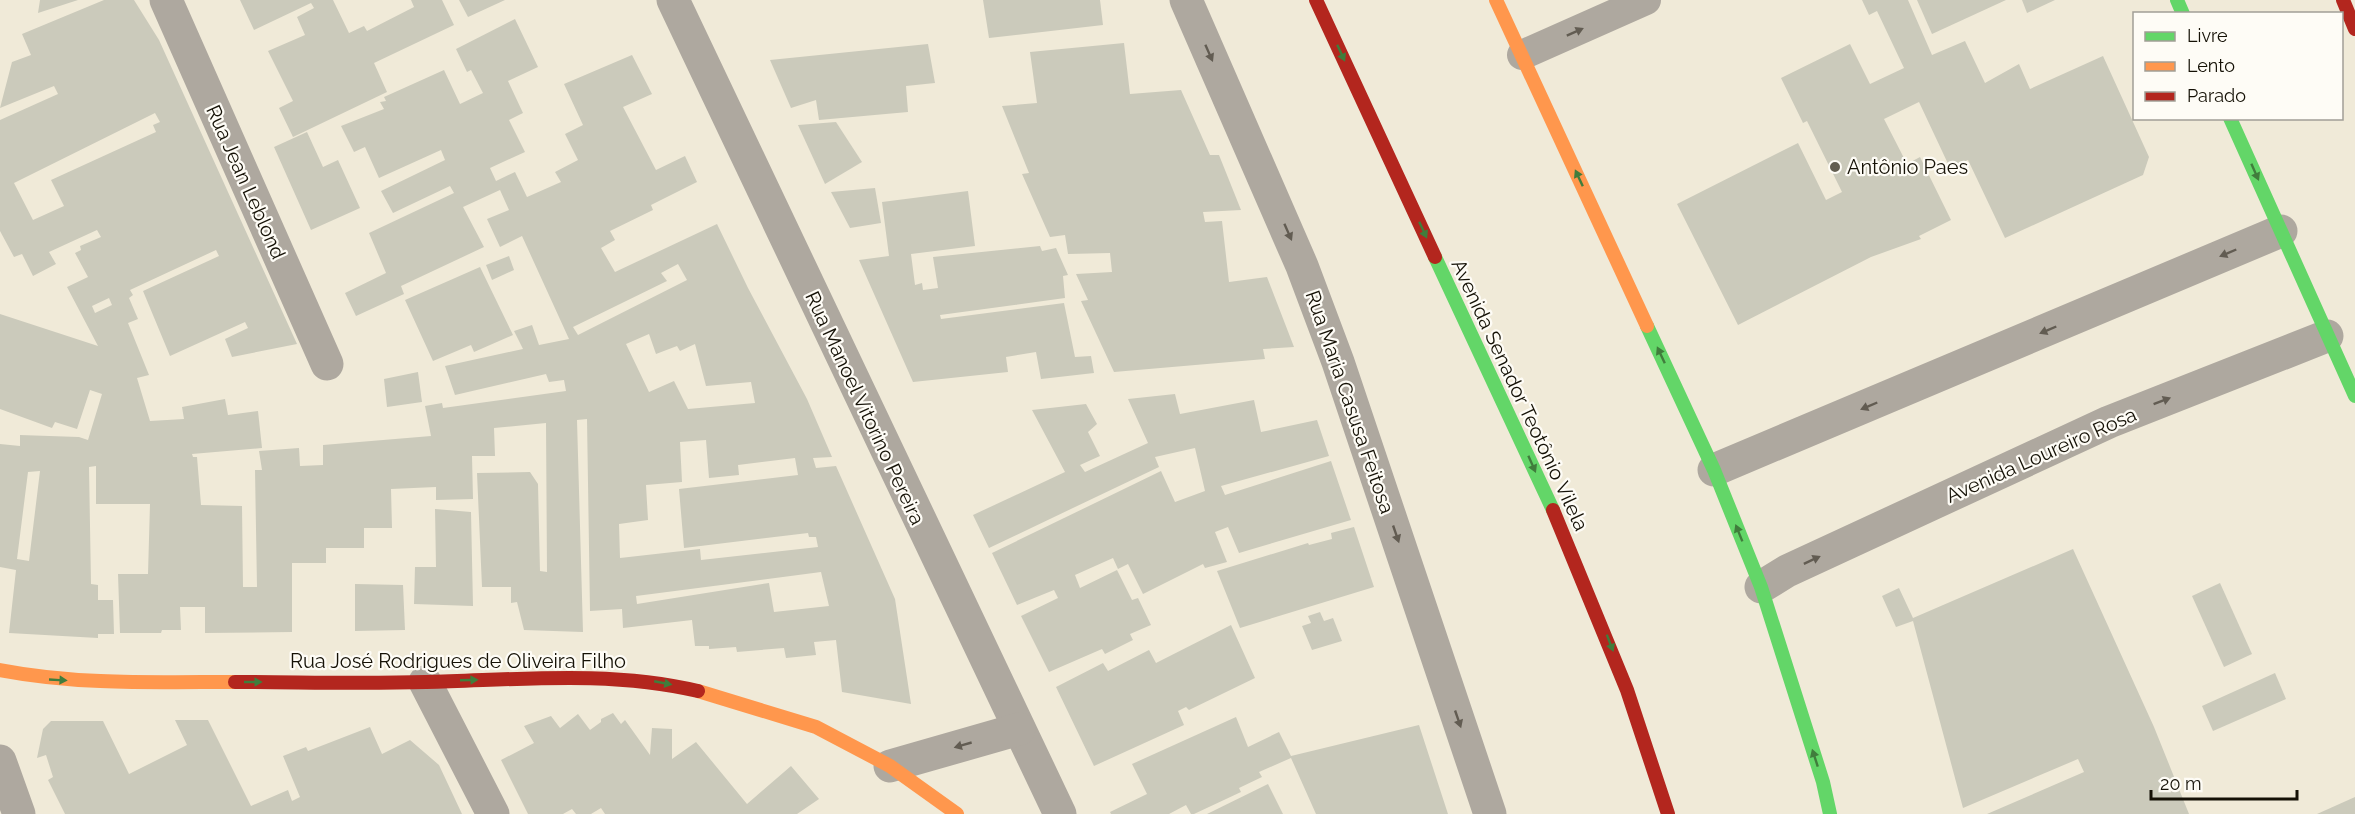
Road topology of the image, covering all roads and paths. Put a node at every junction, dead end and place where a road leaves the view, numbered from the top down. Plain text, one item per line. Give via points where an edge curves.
1 (166, 0) edge
2 (673, 0) edge
3 (1186, 0) edge
4 (1316, 0) edge
5 (1496, 0) edge
6 (1646, 0) edge
7 (2343, 0) edge
8 (2355, 29) edge
9 (1522, 55) junction
10 (2231, 120) edge
11 (2281, 231) junction
12 (2327, 336) junction
13 (327, 364) dead end
14 (2355, 396) edge
15 (1714, 470) junction
16 (1761, 587) junction
17 (0, 670) edge
18 (425, 682) junction
19 (1019, 729) junction
20 (0, 761) edge
21 (890, 766) junction
22 (18, 814) edge
23 (493, 814) edge
24 (957, 814) edge
25 (1060, 814) edge
26 (1490, 814) edge
27 (1668, 814) edge
28 (1830, 814) edge

1 - 13 street, Rua Jean Leblond
2 - 19 street, Rua Manoel Vitorino Pereira
3 -> 26 street, Rua Maria Casusa Feitosa via 1302,266 1338,362
4 -> 27 main road, Avenida Senador Teotônio Vilela via 1593,600 1647,742
5 - 9 main road
9 -> 6 lane
7 - 8 main road
15 -> 9 main road
10 -> 11 main road
11 - 12 main road
11 -> 15 street
12 - 14 main road
16 -> 12 street, Avenida Loureiro Rosa via 1798,566 2109,422
16 -> 15 main road
28 -> 16 main road
17 -> 18 main road, Rua José Rodrigues de Oliveira Filho via 48,680 103,682
18 -> 21 main road, Rua José Rodrigues de Oliveira Filho via 579,676 657,681 726,697 816,727
18 - 23 street
19 -> 21 street
19 - 25 street, Rua Manoel Vitorino Pereira
20 - 22 street
21 - 24 main road, Rua José Rodrigues de Oliveira Filho

